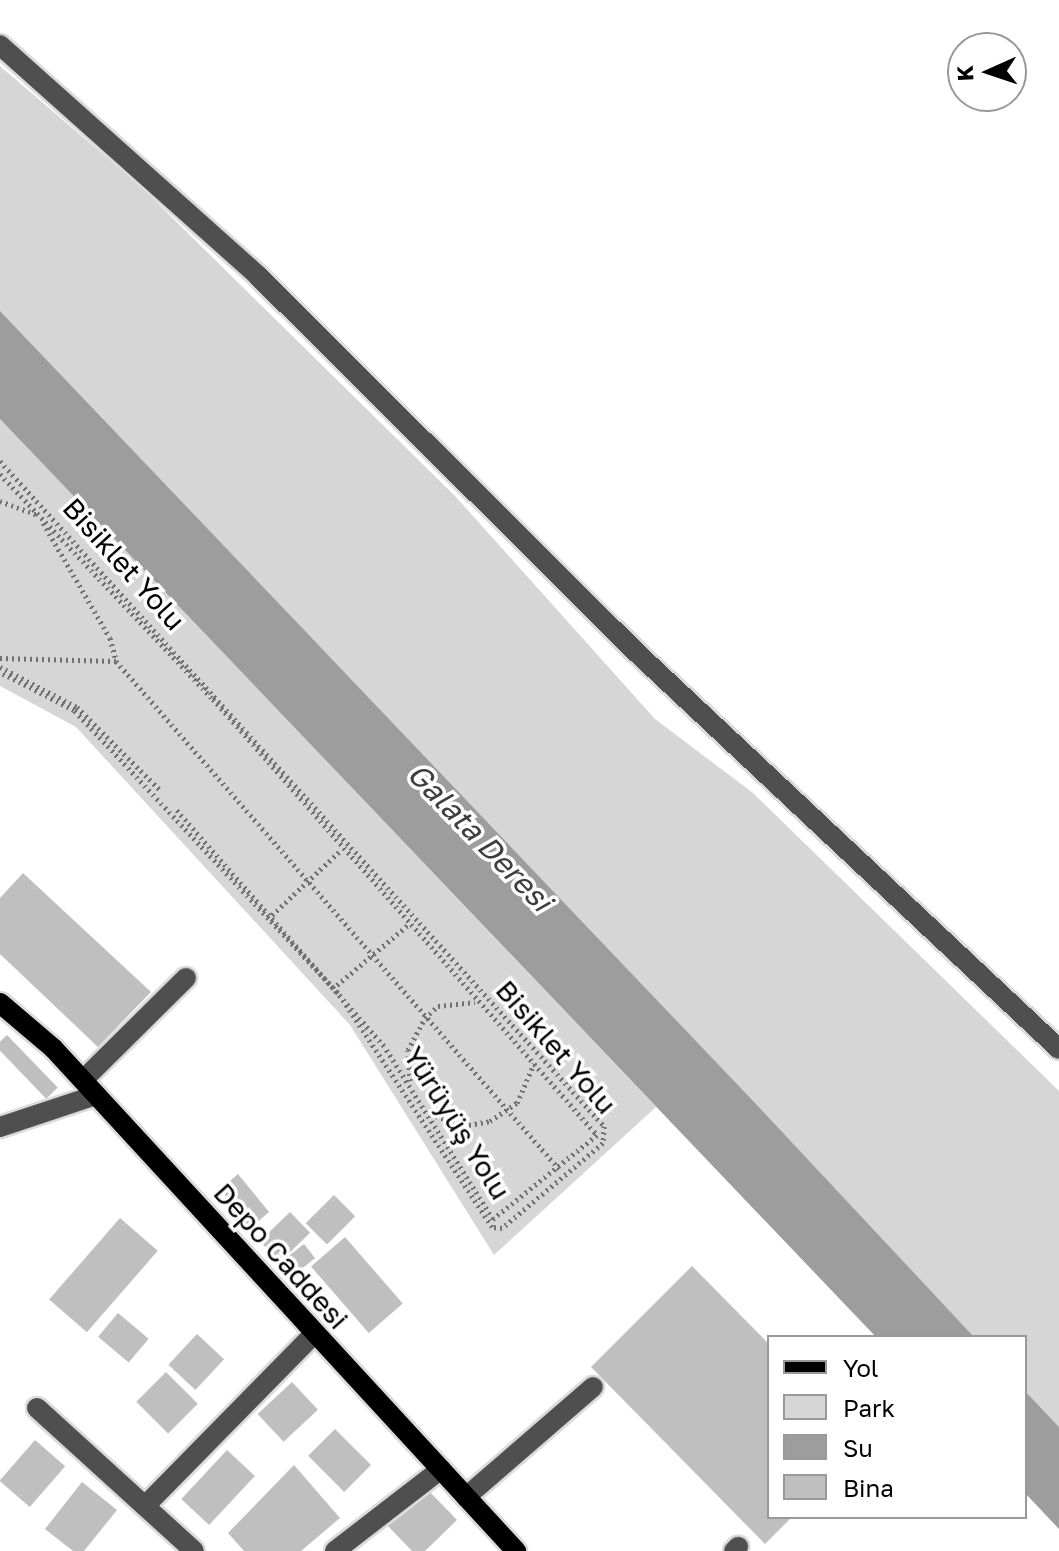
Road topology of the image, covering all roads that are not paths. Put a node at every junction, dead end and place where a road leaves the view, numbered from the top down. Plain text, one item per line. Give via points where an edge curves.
1 (0, 45) edge
2 (186, 978) dead end
3 (0, 1003) edge
4 (1059, 1049) edge
5 (90, 1088) junction
6 (0, 1127) edge
7 (314, 1334) junction
8 (593, 1387) dead end
9 (37, 1408) dead end
10 (441, 1469) junction
11 (466, 1497) junction
12 (145, 1506) junction
13 (194, 1551) edge
14 (335, 1551) edge
15 (516, 1551) edge

1 - 4 street via 258,276 636,652
2 - 5 street
3 - 5 main road, Depo Caddesi
5 - 6 street
5 - 7 main road, Depo Caddesi
7 - 10 main road, Depo Caddesi
7 - 12 street
8 - 11 street
9 - 12 street
10 - 11 main road, Depo Caddesi
10 - 14 street
11 - 15 main road, Depo Caddesi
12 - 13 street

